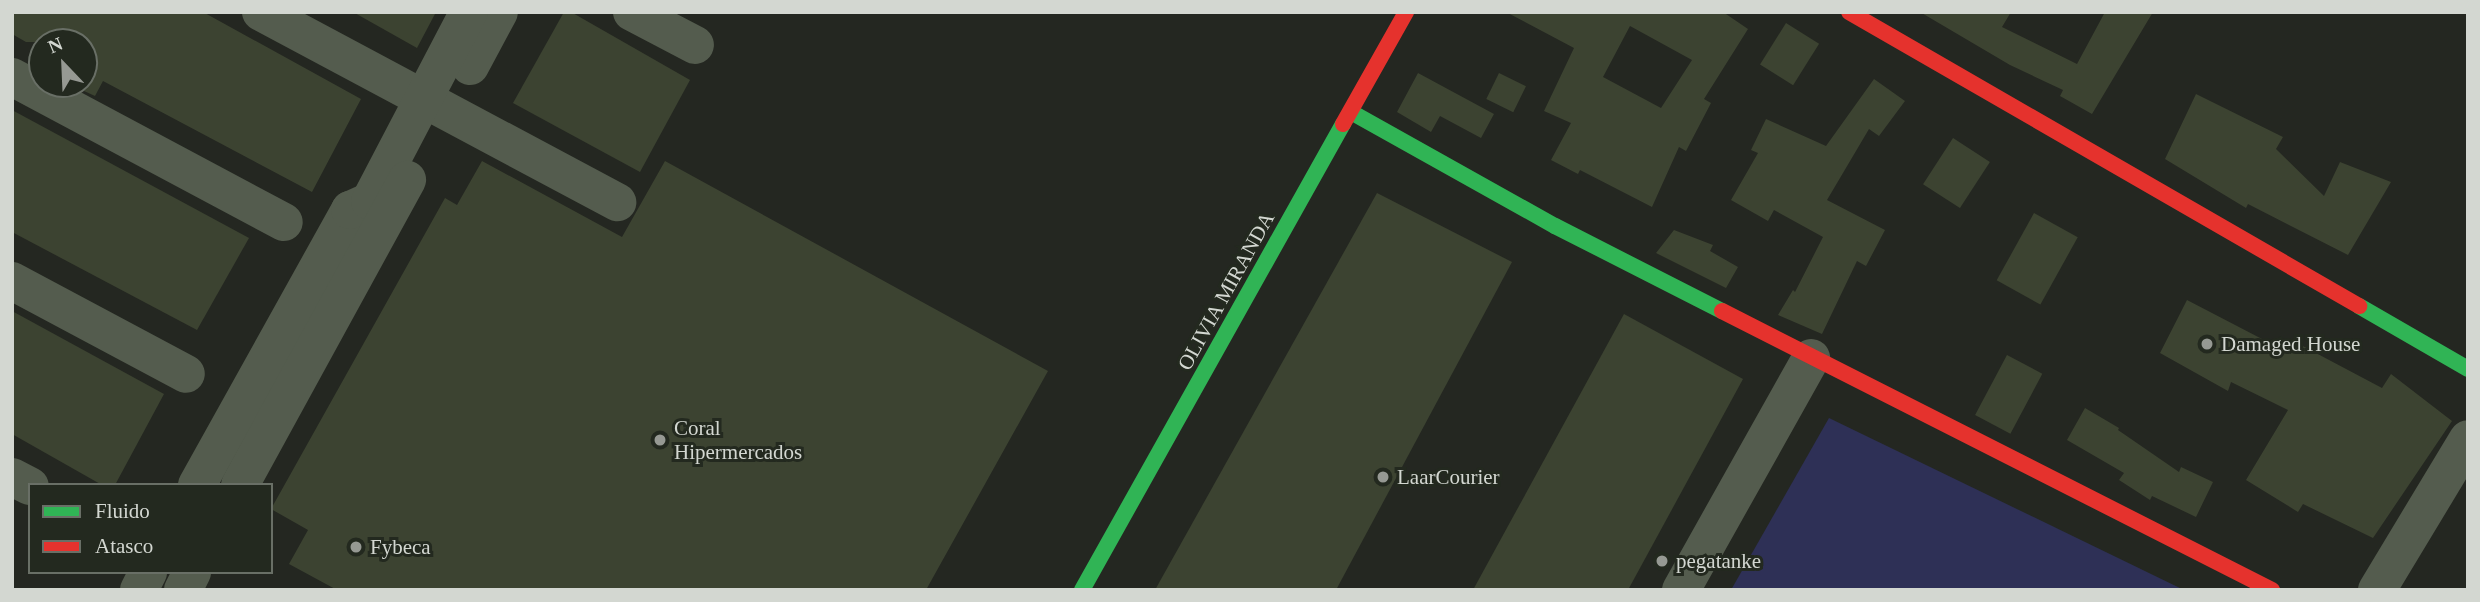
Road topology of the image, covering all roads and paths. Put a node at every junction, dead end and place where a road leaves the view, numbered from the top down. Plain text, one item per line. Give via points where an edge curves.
1 (261, 12) edge
2 (469, 12) edge
3 (499, 12) edge
4 (632, 12) edge
5 (1406, 12) edge
6 (1849, 12) edge
7 (695, 45) dead end
8 (12, 77) edge
9 (434, 105) junction
10 (1351, 112) junction
11 (617, 202) dead end
12 (284, 222) dead end
13 (12, 281) edge
14 (1811, 358) junction
15 (2468, 369) edge
16 (186, 374) dead end
17 (277, 379) junction
18 (2468, 439) edge
19 (12, 477) edge
20 (199, 483) edge
21 (241, 483) edge
22 (28, 485) edge
23 (147, 574) edge
24 (191, 574) edge
25 (139, 590) edge
26 (183, 590) edge
27 (1082, 590) edge
28 (1681, 590) edge
29 (2272, 590) edge
30 (2377, 590) edge

1 - 9 street
2 - 9 street
3 - 9 street
4 - 7 street
5 - 10 street, OLIVIA MIRANDA
6 - 15 street
8 - 12 street
9 - 11 street
9 - 17 street via 370,201 350,210
10 - 14 street via 1555,226
10 - 27 street, OLIVIA MIRANDA
13 - 16 street
14 - 28 street
14 - 29 street
17 - 20 street
17 - 21 street
18 - 30 street
19 - 22 street
23 - 25 street
24 - 26 street

